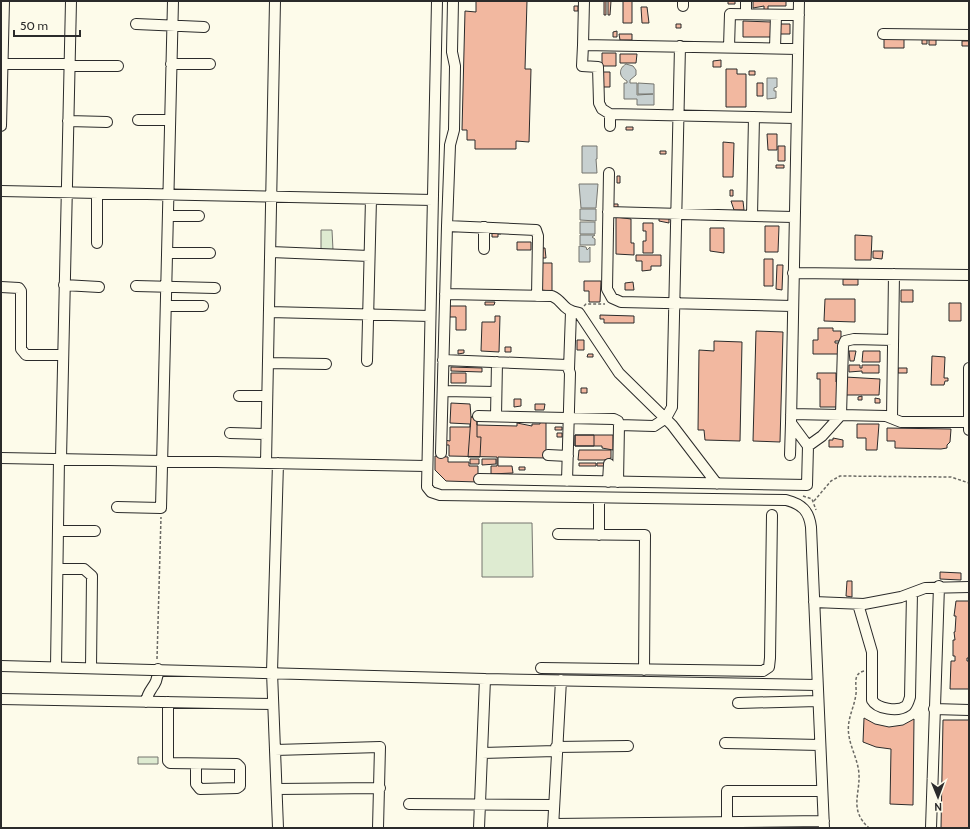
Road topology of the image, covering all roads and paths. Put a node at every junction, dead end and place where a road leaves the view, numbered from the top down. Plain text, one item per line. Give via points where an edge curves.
1 (4, 1) edge
2 (70, 1) edge
3 (173, 1) edge
4 (275, 1) edge
5 (437, 1) edge
6 (453, 1) edge
7 (584, 1) edge
8 (746, 1) edge
9 (799, 1) edge
10 (746, 14) junction
11 (776, 15) junction
12 (799, 15) junction
13 (136, 24) dead end
14 (2, 25) edge
15 (172, 25) junction
16 (204, 26) dead end
17 (883, 34) dead end
18 (969, 35) edge
19 (583, 45) junction
20 (680, 46) junction
21 (729, 47) junction
22 (775, 48) junction
23 (798, 49) junction
24 (2, 63) edge
25 (171, 64) junction
26 (210, 64) dead end
27 (69, 65) junction
28 (118, 66) dead end
29 (1, 96) edge
30 (610, 114) junction
31 (678, 115) junction
32 (754, 117) junction
33 (795, 118) junction
34 (138, 120) dead end
35 (170, 120) junction
36 (68, 121) junction
37 (107, 122) dead end
38 (1, 126) edge
39 (610, 126) dead end
40 (609, 173) dead end
41 (1, 191) edge
42 (66, 192) junction
43 (97, 193) junction
44 (168, 194) junction
45 (272, 197) junction
46 (371, 199) junction
47 (433, 200) junction
48 (608, 212) junction
49 (677, 213) junction
50 (169, 216) junction
51 (199, 216) dead end
52 (752, 216) junction
53 (794, 217) junction
54 (447, 226) junction
55 (484, 227) junction
56 (97, 243) dead end
57 (484, 249) dead end
58 (271, 252) junction
59 (168, 253) junction
60 (210, 253) dead end
61 (369, 256) junction
62 (793, 273) junction
63 (894, 274) junction
64 (969, 275) edge
65 (64, 285) junction
66 (136, 286) dead end
67 (1, 287) edge
68 (99, 287) dead end
69 (167, 287) junction
70 (215, 288) dead end
71 (445, 294) junction
72 (537, 296) junction
73 (616, 301) junction
74 (674, 302) junction
75 (166, 306) junction
76 (203, 306) dead end
77 (792, 306) junction
78 (269, 312) junction
79 (573, 312) junction
80 (368, 314) junction
81 (430, 316) junction
82 (893, 340) junction
83 (63, 355) junction
84 (443, 360) junction
85 (367, 361) dead end
86 (497, 362) junction
87 (268, 363) junction
88 (326, 364) dead end
89 (969, 368) edge
90 (570, 369) junction
91 (443, 391) junction
92 (496, 392) junction
93 (239, 396) dead end
94 (267, 396) junction
95 (841, 415) junction
96 (478, 416) dead end
97 (496, 416) junction
98 (570, 418) junction
99 (666, 418) junction
100 (791, 418) junction
101 (892, 418) junction
102 (619, 425) junction
103 (968, 426) edge
104 (230, 433) dead end
105 (266, 434) junction
106 (808, 446) junction
107 (441, 453) dead end
108 (548, 455) dead end
109 (568, 456) junction
110 (790, 456) dead end
111 (1, 458) edge
112 (60, 459) junction
113 (162, 461) junction
114 (266, 463) junction
115 (278, 463) junction
116 (608, 464) dead end
117 (426, 466) junction
118 (479, 479) dead end
119 (567, 481) junction
120 (613, 482) junction
121 (969, 483) edge
122 (717, 484) junction
123 (799, 495) dead end
124 (599, 498) junction
125 (116, 508) dead end
126 (161, 508) junction
127 (772, 515) dead end
128 (58, 531) junction
129 (95, 531) dead end
130 (558, 534) dead end
131 (599, 535) junction
132 (58, 569) junction
133 (939, 586) junction
134 (969, 586) edge
135 (912, 593) junction
136 (814, 602) junction
137 (858, 604) junction
138 (56, 667) junction
139 (2, 668) edge
140 (91, 668) junction
141 (541, 668) dead end
142 (157, 669) junction
143 (644, 670) junction
144 (872, 671) junction
145 (272, 672) junction
146 (485, 679) junction
147 (561, 680) junction
148 (817, 685) junction
149 (1, 699) edge
150 (818, 701) junction
151 (146, 702) junction
152 (168, 702) junction
153 (738, 703) dead end
154 (273, 704) junction
155 (934, 709) junction
156 (969, 710) edge
157 (725, 743) dead end
158 (820, 744) junction
159 (628, 746) dead end
160 (556, 749) junction
161 (275, 750) junction
162 (482, 753) junction
163 (196, 764) junction
164 (380, 788) junction
165 (277, 789) junction
166 (822, 791) junction
167 (409, 804) dead end
168 (480, 804) junction
169 (553, 805) junction
170 (726, 822) junction
171 (824, 825) edge
172 (553, 826) edge
173 (610, 826) edge
174 (278, 828) edge
175 (378, 828) edge
176 (479, 828) edge
177 (869, 828) edge
178 (931, 828) edge

1 - 14 street
2 - 27 street
3 - 15 street
4 - 45 street
5 - 47 street
6 - 54 street via 454,116 450,145
7 - 19 street
8 - 10 street
9 - 12 street
10 - 11 street
10 - 21 street via 730,14
11 - 12 street
11 - 22 street
12 - 23 street
13 - 15 street
14 - 24 street
15 - 16 street
15 - 25 street
17 - 18 street
19 - 20 street
19 - 30 street via 582,66 598,67 599,104
20 - 21 street
20 - 31 street
21 - 22 street
22 - 23 street
23 - 33 street
24 - 27 street
24 - 29 street
25 - 26 street
25 - 35 street
27 - 28 street
27 - 36 street
29 - 38 street
30 - 31 street
30 - 39 street
31 - 32 street
31 - 49 street
32 - 33 street
32 - 52 street
33 - 53 street
34 - 35 street
35 - 44 street
36 - 37 street
36 - 42 street
40 - 48 street
41 - 42 street
42 - 43 street
42 - 65 street
43 - 44 street
43 - 56 street
44 - 45 street
44 - 50 street
45 - 46 street
45 - 58 street
46 - 47 street
46 - 61 street
47 - 81 street
48 - 49 street
48 - 73 street via 607,289 608,294
49 - 52 street
49 - 74 street
50 - 51 street
50 - 59 street
52 - 53 street
53 - 62 street
54 - 55 street
54 - 71 street
55 - 57 street
55 - 72 street via 536,230
58 - 61 street
58 - 78 street
59 - 60 street
59 - 69 street
61 - 80 street
62 - 63 street
62 - 77 street
63 - 64 street
63 - 82 street
65 - 68 street
65 - 83 street
66 - 69 street
67 - 83 street via 19,288 21,291 23,353
69 - 70 street
69 - 75 street
71 - 72 street
71 - 84 street
72 - 79 street via 556,298 565,309
73 - 74 street
73 - 79 path via 612,304 586,304
74 - 77 street
74 - 99 street via 672,407
75 - 76 street
75 - 113 street
77 - 100 street
78 - 80 street
78 - 87 street
79 - 90 street
79 - 99 street via 579,314 619,373
80 - 81 street
80 - 85 street
81 - 117 street
82 - 95 street via 845,341
82 - 101 street
83 - 112 street
84 - 86 street
84 - 91 street
86 - 90 street via 562,364
86 - 92 street
87 - 88 street
87 - 94 street
89 - 103 street
90 - 98 street
91 - 92 street
91 - 107 street
92 - 97 street
93 - 94 street
94 - 105 street
95 - 100 street
95 - 101 street
95 - 106 street via 822,436
96 - 97 street
97 - 98 street
98 - 102 street via 614,419
98 - 109 street
99 - 102 street via 654,426
99 - 122 street
100 - 106 street
100 - 110 street
101 - 103 street via 901,422
102 - 120 street
104 - 105 street
105 - 114 street
106 - 122 street via 806,486
108 - 109 street
109 - 119 street
111 - 112 street
112 - 113 street
112 - 128 street
113 - 114 street
113 - 126 street
114 - 115 street
115 - 117 street
115 - 145 street
116 - 120 street
117 - 124 street via 427,487 431,492 440,495
118 - 119 street
119 - 120 street
120 - 122 street
121 - 123 path via 952,477 840,476 831,481 814,501
124 - 131 street
124 - 136 street via 796,502 808,512 810,519
125 - 126 street
126 - 142 path
127 - 143 street via 768,667 763,671
128 - 129 street
128 - 132 street
130 - 131 street
131 - 143 street via 645,535
132 - 138 street
132 - 140 street via 84,569 92,576
133 - 134 street
133 - 135 street
133 - 155 street
135 - 137 street via 885,601
135 - 144 street via 910,697 906,706 886,708 875,704 871,694
136 - 137 street
136 - 148 street
137 - 144 street via 872,652
138 - 139 street
138 - 140 street
140 - 142 street
141 - 143 street
142 - 145 street
142 - 151 street via 158,680
144 - 177 path via 857,674 856,694 848,728 859,774 856,803 861,817
145 - 146 street
145 - 154 street
146 - 147 street
146 - 162 street
147 - 148 street
147 - 160 street
148 - 150 street
149 - 151 street
150 - 153 street
150 - 158 street
151 - 152 street
152 - 154 street
152 - 163 street via 168,761
154 - 161 street
155 - 156 street
155 - 178 street
157 - 158 street
158 - 166 street
159 - 160 street
160 - 162 street
160 - 169 street
161 - 164 street via 380,747
161 - 165 street
162 - 168 street
163 - 163 street via 237,764 240,767 240,786 200,789 196,784
164 - 165 street
164 - 175 street
165 - 174 street
166 - 170 street via 727,791
166 - 171 street
167 - 168 street
168 - 169 street
168 - 176 street
169 - 172 street
170 - 171 street
170 - 173 street
172 - 173 street

